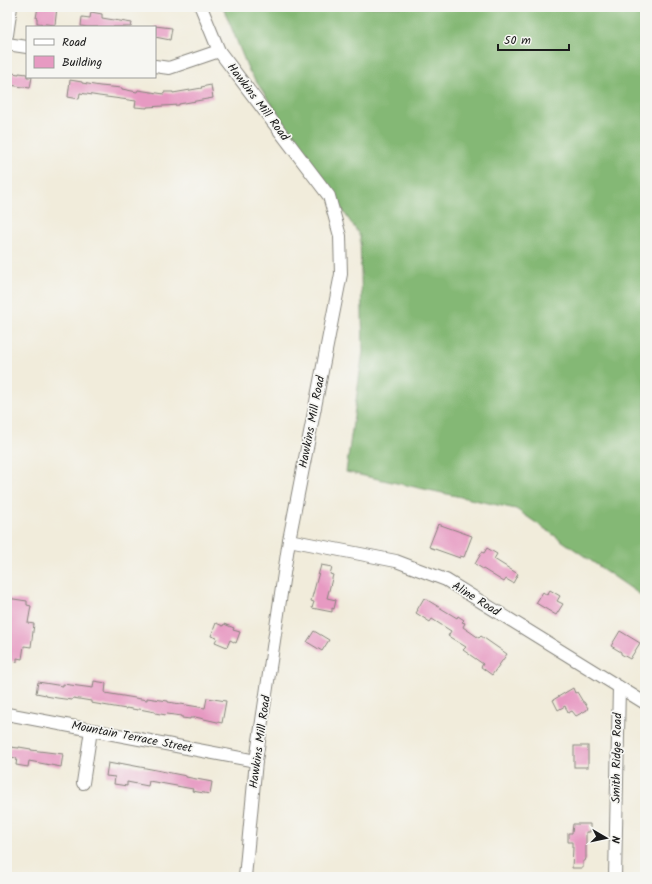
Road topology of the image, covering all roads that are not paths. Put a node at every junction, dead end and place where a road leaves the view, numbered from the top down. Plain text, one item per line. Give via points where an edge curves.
1 (11, 7) edge
2 (201, 7) edge
3 (7, 35) edge
4 (7, 44) edge
5 (26, 47) edge
6 (219, 51) junction
7 (156, 66) edge
8 (289, 540) junction
9 (619, 687) junction
10 (645, 703) edge
11 (7, 714) edge
12 (91, 730) junction
13 (256, 761) junction
14 (83, 784) dead end
15 (244, 877) edge
16 (614, 877) edge

1 - 3 street
2 - 6 street, Hawkins Mill Road
4 - 5 street
6 - 7 street via 168,68
6 - 8 street, Hawkins Mill Road via 329,196 340,236 341,274
8 - 9 street, Aline Road via 396,561 446,580
8 - 13 street, Hawkins Mill Road
9 - 10 street, Aline Road
9 - 16 street, Smith Ridge Road
11 - 12 street, Mountain Terrace Street
12 - 13 street, Mountain Terrace Street
12 - 14 street
13 - 15 street, Hawkins Mill Road

